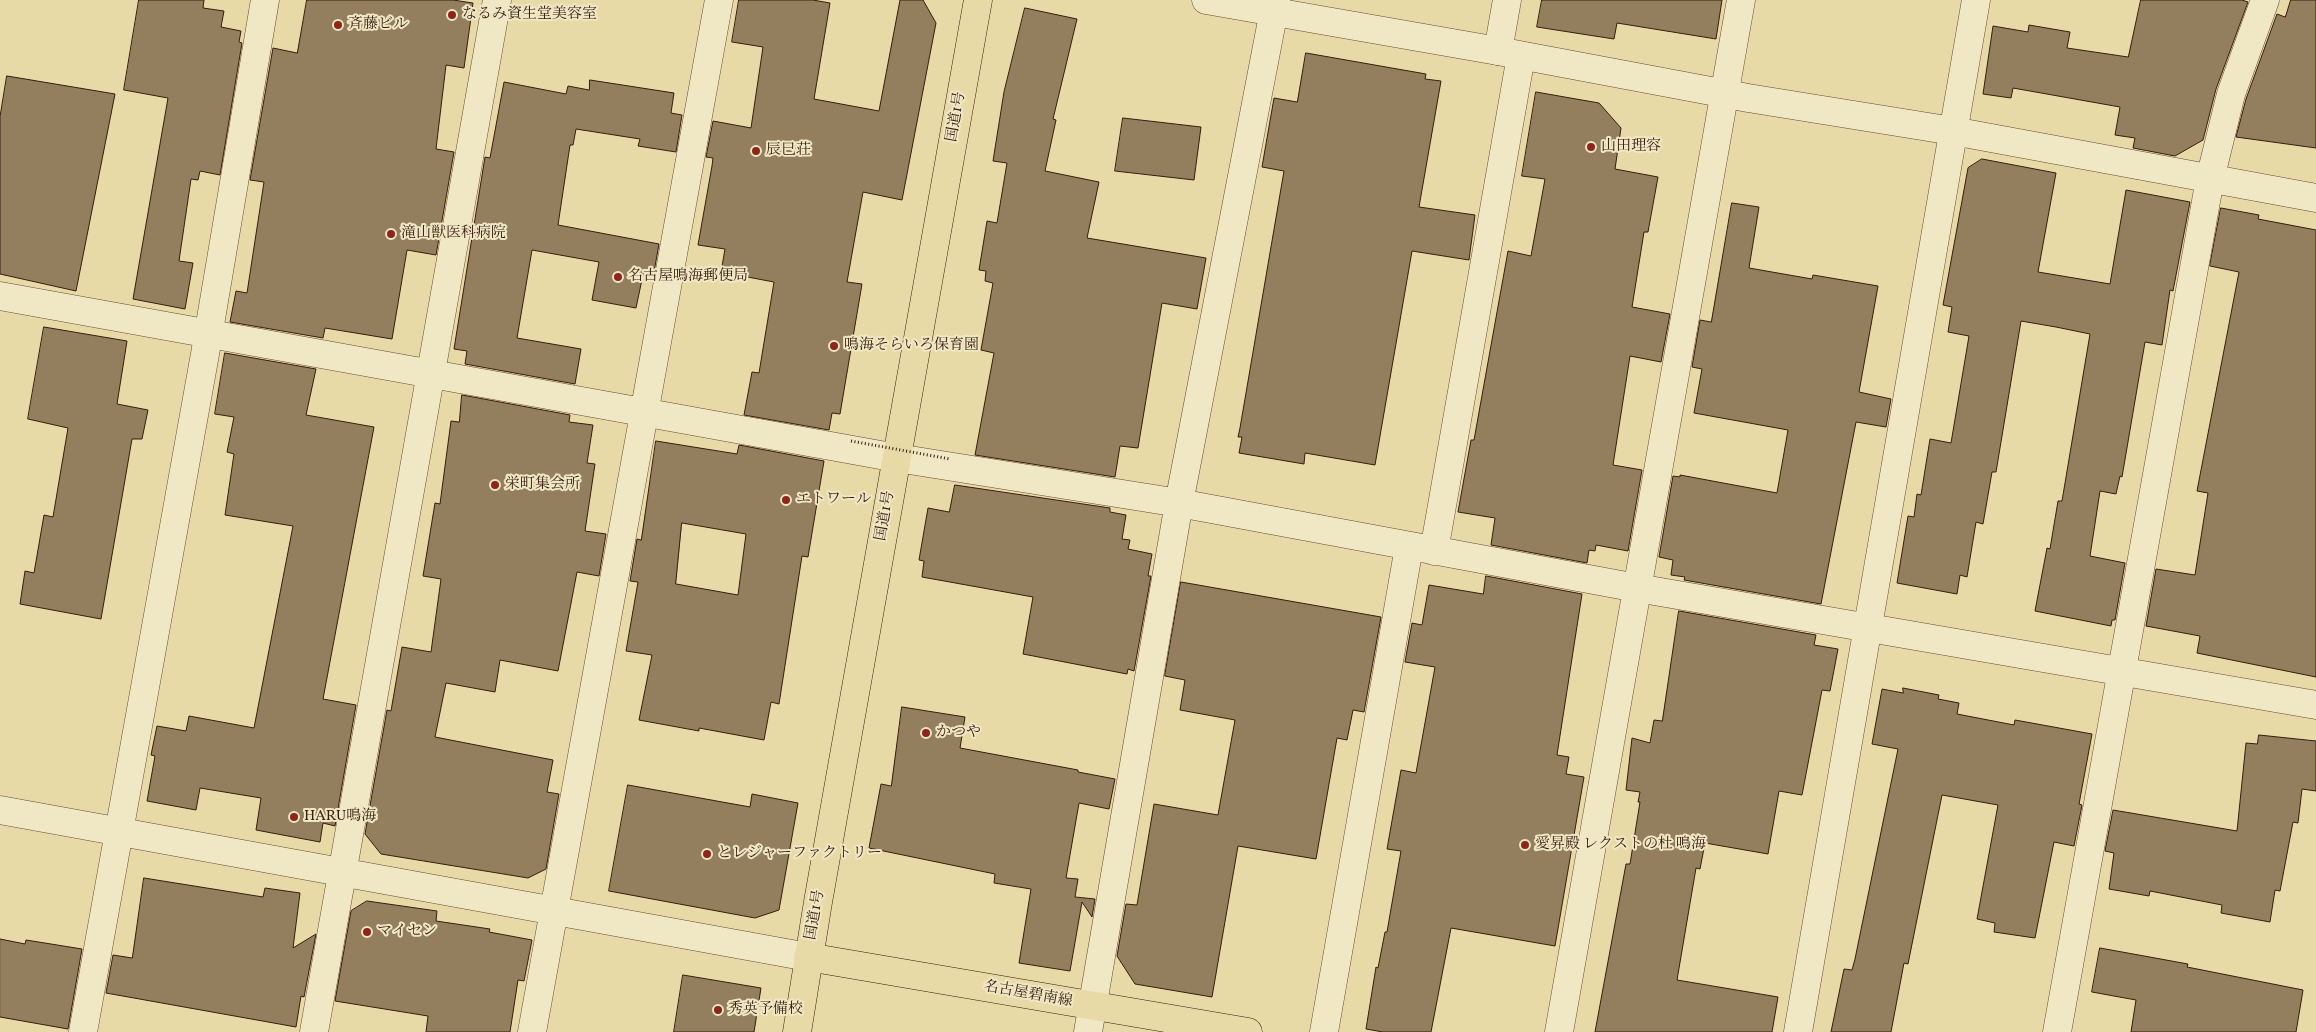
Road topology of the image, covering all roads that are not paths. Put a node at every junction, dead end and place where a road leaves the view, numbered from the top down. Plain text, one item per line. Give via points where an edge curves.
1 (265, 0) edge
2 (497, 0) edge
3 (719, 0) edge
4 (978, 0) edge
5 (1206, 0) edge
6 (1507, 0) edge
7 (1741, 0) edge
8 (1976, 0) edge
9 (2265, 0) edge
10 (1274, 6) edge
11 (1510, 53) junction
12 (1725, 94) junction
13 (1953, 131) junction
14 (2210, 179) junction
15 (2316, 198) edge
16 (0, 296) edge
17 (208, 334) junction
18 (430, 372) junction
19 (644, 412) junction
20 (897, 458) junction
21 (1179, 503) junction
22 (1422, 549) junction
23 (1637, 588) junction
24 (1867, 627) junction
25 (2121, 671) junction
26 (2316, 705) edge
27 (0, 810) edge
28 (119, 830) junction
29 (342, 873) junction
30 (554, 909) junction
31 (808, 957) junction
32 (1090, 1019) edge
33 (83, 1032) edge
34 (314, 1032) edge
35 (532, 1032) edge
36 (797, 1032) edge
37 (1248, 1032) edge
38 (1324, 1032) edge
39 (1559, 1032) edge
40 (1798, 1032) edge
41 (2057, 1032) edge

1 - 17 street
2 - 18 street
3 - 19 street
4 - 20 main road, 国道1号
5 - 10 street
6 - 11 street
7 - 12 street
8 - 13 street
9 - 14 street via 2231,94
10 - 11 street
10 - 21 street
11 - 12 street
11 - 22 street
12 - 13 street
12 - 23 street
13 - 14 street
13 - 24 street
14 - 15 street
14 - 25 street
16 - 17 street
17 - 18 street
17 - 28 street
18 - 19 street
18 - 29 street
19 - 20 street
19 - 30 street
20 - 21 street
20 - 31 main road, 国道1号
21 - 22 street
21 - 32 street
22 - 23 street
22 - 38 street
23 - 24 street
23 - 39 street
24 - 25 street
24 - 40 street
25 - 26 street
25 - 41 street
27 - 28 street
28 - 29 street
28 - 33 street
29 - 30 street
29 - 34 street
30 - 31 street
30 - 35 street
31 - 32 main road, 名古屋碧南線
31 - 36 main road, 国道1号
32 - 37 main road, 名古屋碧南線

